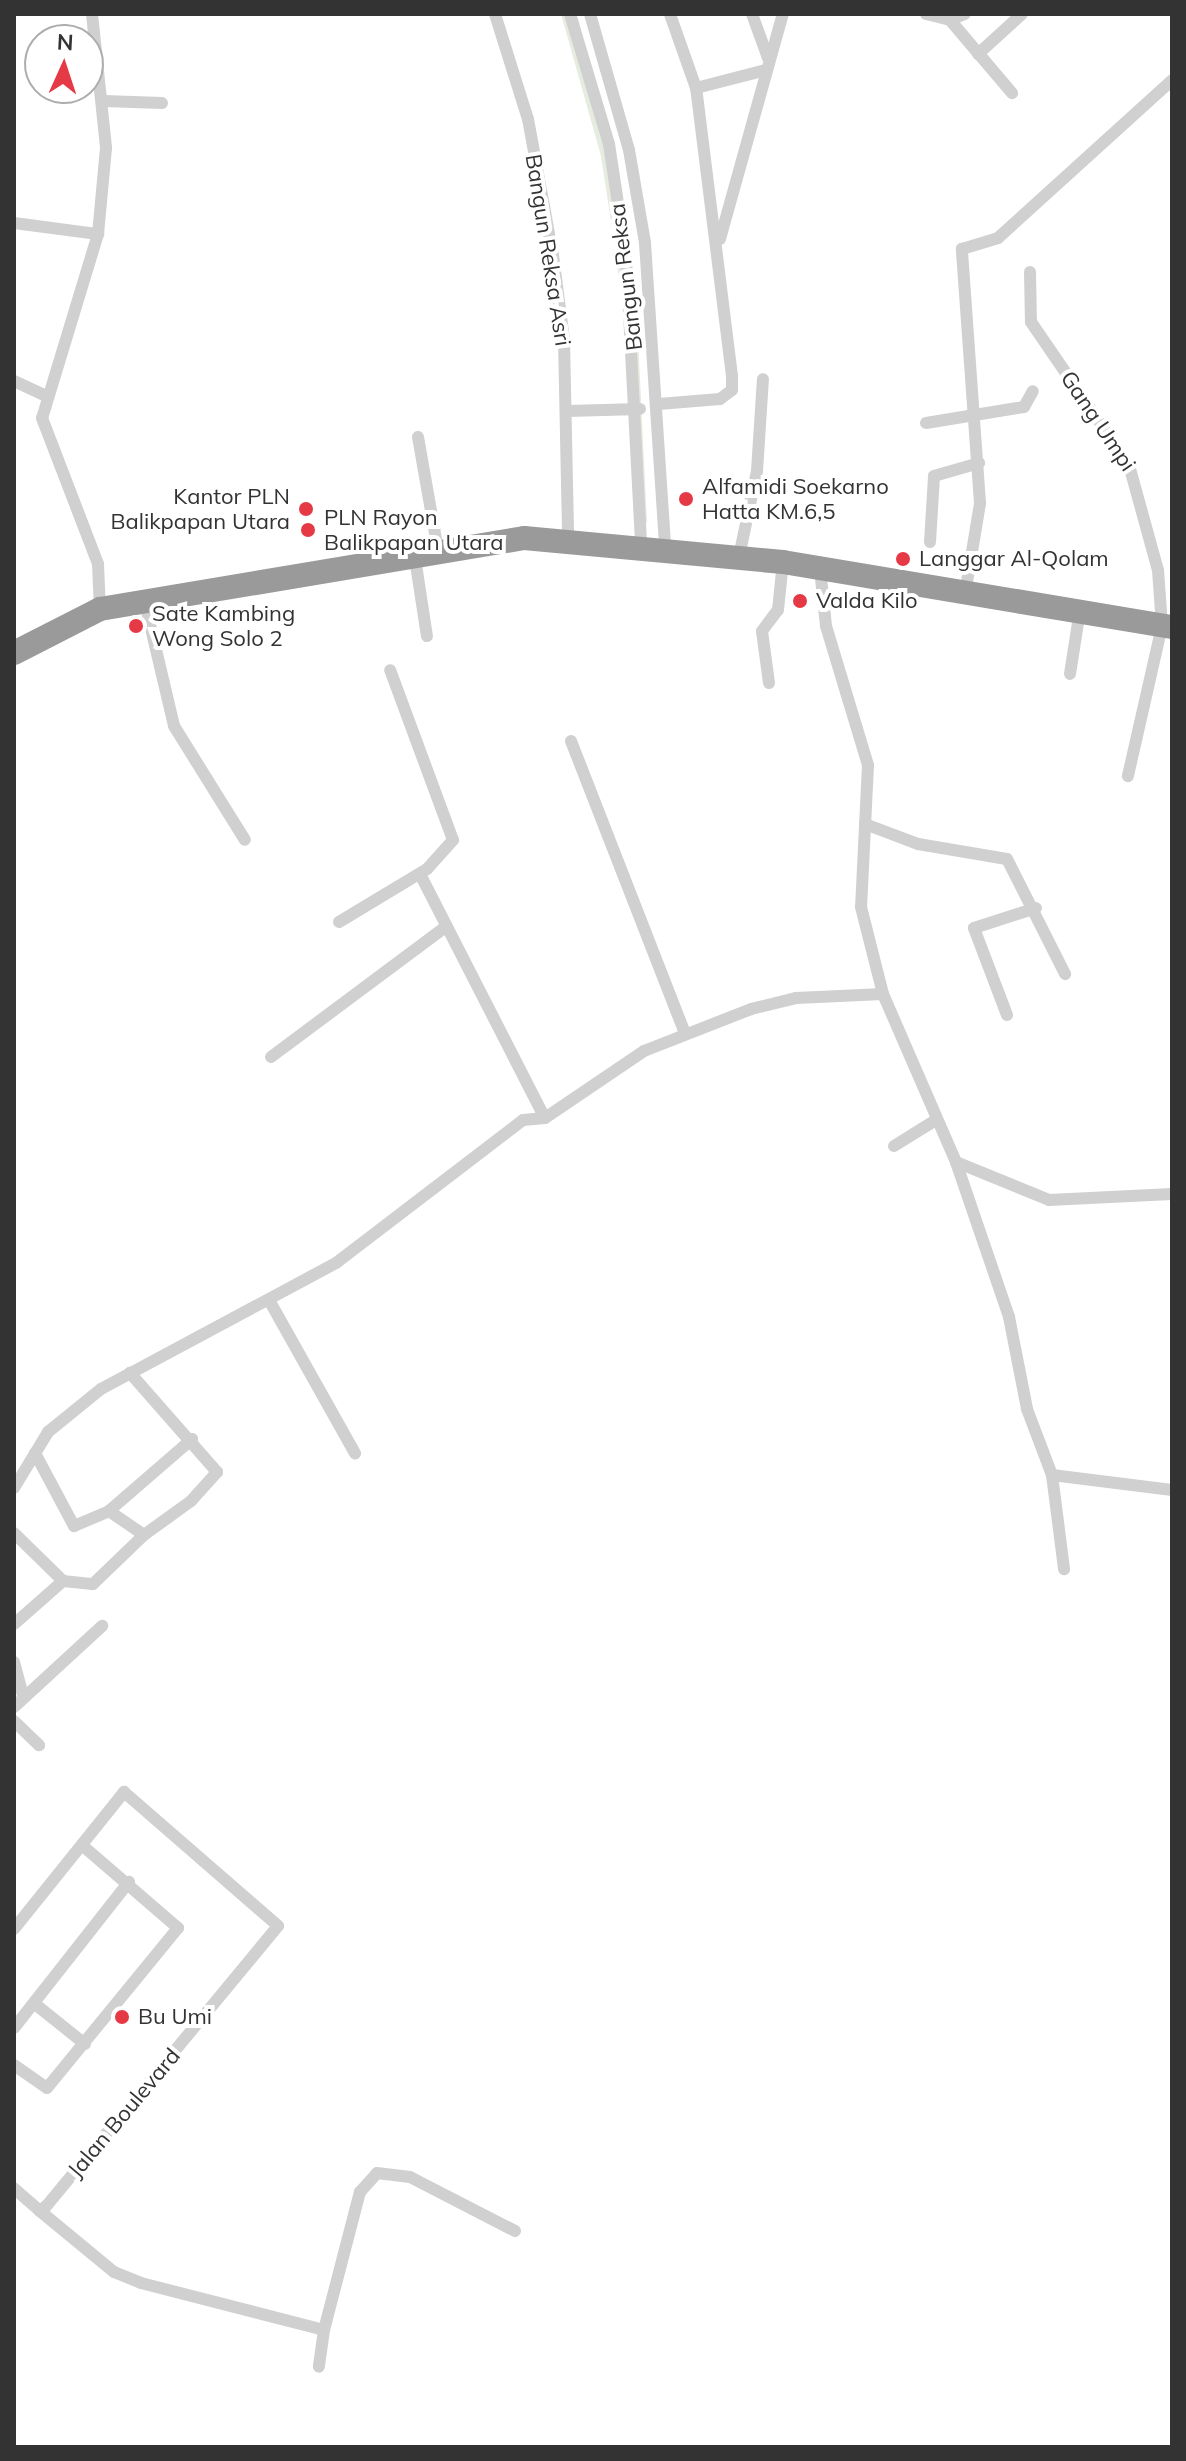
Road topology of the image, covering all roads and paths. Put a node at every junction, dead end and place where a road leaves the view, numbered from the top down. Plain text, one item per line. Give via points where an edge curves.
1 (495, 14) edge
2 (570, 14) edge
3 (590, 14) edge
4 (670, 14) edge
5 (752, 14) edge
6 (783, 14) edge
7 (926, 14) edge
8 (965, 14) edge
9 (1022, 14) edge
10 (950, 20) junction
11 (978, 54) junction
12 (767, 64) junction
13 (1172, 80) edge
14 (696, 88) junction
15 (1012, 93) dead end
16 (104, 101) edge
17 (162, 103) dead end
18 (104, 104) edge
19 (14, 223) edge
20 (98, 234) junction
21 (720, 239) junction
22 (645, 243) junction
23 (625, 245) junction
24 (1030, 272) dead end
25 (763, 379) dead end
26 (14, 381) edge
27 (1033, 391) dead end
28 (46, 396) junction
29 (659, 404) junction
30 (640, 409) junction
31 (567, 411) junction
32 (972, 413) junction
33 (926, 423) dead end
34 (418, 437) dead end
35 (979, 463) junction
36 (568, 538) junction
37 (930, 542) dead end
38 (653, 546) junction
39 (427, 555) junction
40 (739, 557) junction
41 (783, 562) junction
42 (820, 569) junction
43 (966, 588) junction
44 (145, 603) junction
45 (100, 609) junction
46 (1080, 610) junction
47 (1167, 626) edge
48 (427, 636) dead end
49 (14, 653) edge
50 (390, 670) dead end
51 (1070, 674) dead end
52 (769, 683) dead end
53 (571, 741) dead end
54 (1128, 776) dead end
55 (865, 824) junction
56 (245, 840) dead end
57 (420, 874) junction
58 (1036, 908) junction
59 (339, 922) dead end
60 (447, 926) junction
61 (1065, 974) dead end
62 (883, 994) junction
63 (1007, 1015) dead end
64 (685, 1034) junction
65 (271, 1057) dead end
66 (545, 1118) junction
67 (936, 1120) junction
68 (894, 1146) dead end
69 (956, 1162) junction
70 (1172, 1194) edge
71 (269, 1300) junction
72 (130, 1373) junction
73 (192, 1439) junction
74 (35, 1453) junction
75 (355, 1453) dead end
76 (1052, 1475) junction
77 (14, 1488) edge
78 (1172, 1490) edge
79 (109, 1511) junction
80 (14, 1533) edge
81 (144, 1535) junction
82 (1064, 1569) dead end
83 (63, 1581) junction
84 (14, 1624) edge
85 (102, 1626) dead end
86 (14, 1662) edge
87 (23, 1696) junction
88 (14, 1707) edge
89 (14, 1721) edge
90 (39, 1745) dead end
91 (82, 1845) junction
92 (129, 1882) junction
93 (14, 1929) edge
94 (35, 2004) junction
95 (14, 2028) edge
96 (85, 2044) junction
97 (16, 2072) edge
98 (14, 2188) edge
99 (40, 2211) junction
100 (515, 2231) dead end
101 (324, 2330) junction
102 (319, 2367) dead end

1 - 31 street, Bangun Reksa Asri via 528,119 553,255
2 - 23 street, Bangun Reksa via 609,144
3 - 22 street via 629,150
4 - 14 street
5 - 12 street
6 - 12 street
7 - 10 street
8 - 10 street
9 - 11 street
10 - 11 street
11 - 15 street
12 - 14 street
12 - 21 street
13 - 32 street via 998,238 962,249
14 - 21 street
16 - 17 street
18 - 20 street
19 - 20 street
20 - 28 street
21 - 29 street via 732,390 720,399
22 - 23 street
22 - 29 street
23 - 30 street, Bangun Reksa
24 - 47 street, Gang Umpi via 1034,329 1137,480
25 - 40 street via 755,489
26 - 28 street
27 - 32 street via 1024,407
28 - 45 street via 43,427 98,564
29 - 38 street
30 - 31 street
30 - 38 street, Bangun Reksa
31 - 36 street, Bangun Reksa Asri
32 - 33 street
32 - 35 street
34 - 39 street
35 - 37 street via 934,476
35 - 43 street
36 - 38 highway
36 - 39 highway
38 - 40 highway
39 - 44 highway
39 - 48 street
40 - 41 highway
41 - 42 highway
41 - 52 street via 778,610 762,631
42 - 43 highway
42 - 55 street via 826,626 866,746
43 - 46 highway
44 - 45 highway
44 - 56 street via 181,745
45 - 49 highway
46 - 47 highway
46 - 51 street
47 - 54 street, Gang Umpi
50 - 57 street via 453,840
53 - 64 street
55 - 58 street via 918,844 1007,859
55 - 62 street via 858,886
57 - 59 street
57 - 60 street
58 - 61 street
58 - 63 street via 974,928
60 - 65 street
60 - 66 street
62 - 64 street via 773,1001
62 - 67 street
64 - 66 street via 644,1051
66 - 71 street via 523,1120 392,1224
67 - 68 street
67 - 69 street
69 - 70 street via 1049,1200
69 - 76 street
71 - 72 street
71 - 75 street
72 - 73 street
72 - 74 street via 48,1432
73 - 79 street
73 - 81 street via 216,1477
74 - 77 street
74 - 79 street via 70,1524
76 - 78 street
76 - 82 street
79 - 81 street
80 - 83 street
81 - 83 street via 93,1584
83 - 84 street
85 - 87 street
86 - 87 street
87 - 88 street
89 - 90 street
91 - 92 street
91 - 93 street
91 - 99 street, Jalan Boulevard via 121,1792 278,1926
92 - 94 street
92 - 96 street via 178,1925
94 - 95 street
94 - 96 street
96 - 97 street via 41,2087
98 - 99 street
99 - 101 street via 114,2272
100 - 101 street via 410,2177 377,2173 360,2192
101 - 102 street

